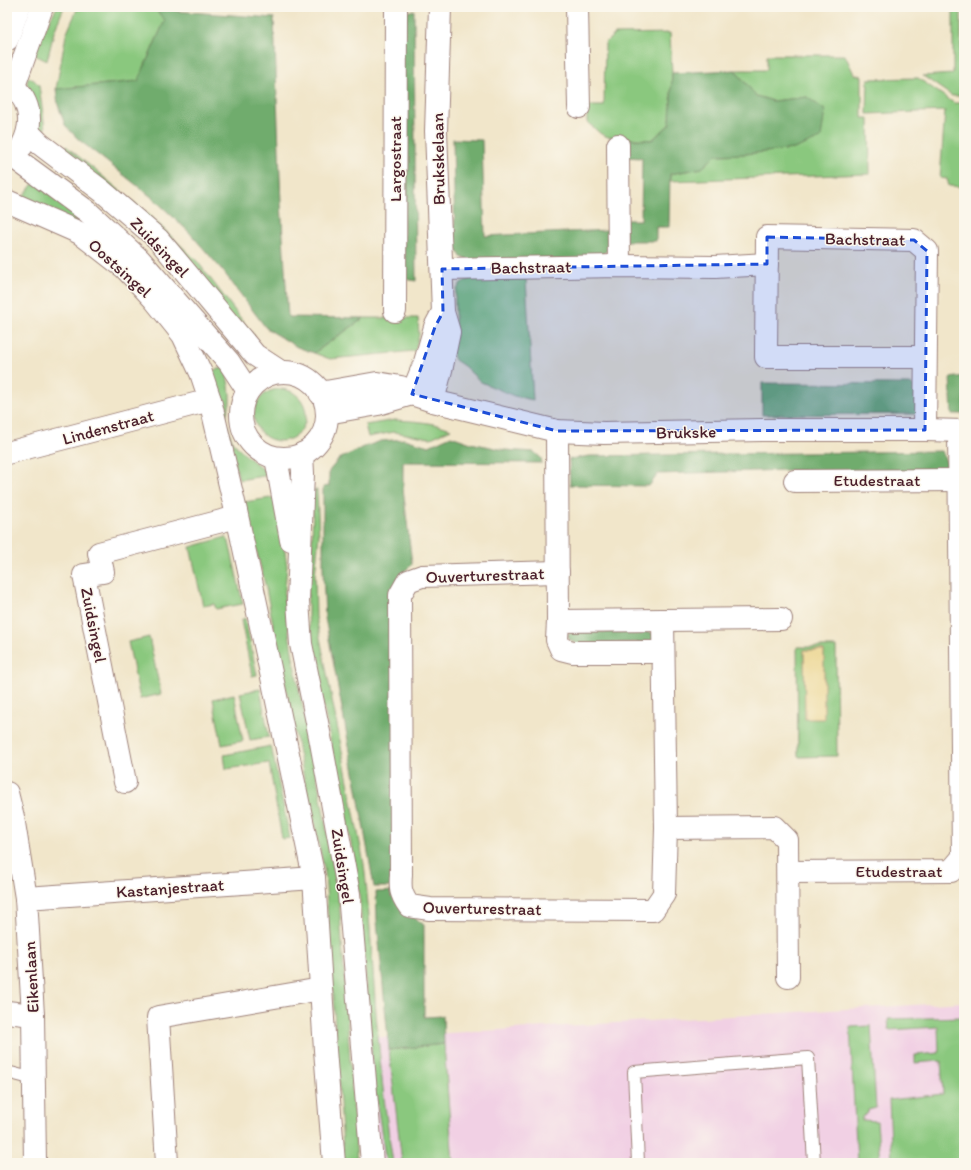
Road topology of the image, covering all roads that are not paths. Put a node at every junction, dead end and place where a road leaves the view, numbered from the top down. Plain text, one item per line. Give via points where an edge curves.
1 (19, 7) edge
2 (42, 7) edge
3 (396, 7) edge
4 (440, 7) edge
5 (577, 7) edge
6 (7, 40) edge
7 (10, 84) edge
8 (579, 107) dead end
9 (28, 132) junction
10 (618, 145) dead end
11 (10, 157) edge
12 (7, 201) edge
13 (767, 264) junction
14 (619, 266) junction
15 (442, 269) junction
16 (395, 311) dead end
17 (443, 312) junction
18 (925, 357) junction
19 (201, 372) joint
20 (281, 372) junction
21 (248, 390) junction
22 (320, 393) junction
23 (412, 394) junction
24 (210, 400) junction
25 (433, 401) junction
26 (326, 413) junction
27 (925, 430) junction
28 (557, 431) junction
29 (961, 431) edge
30 (7, 453) edge
31 (302, 454) junction
32 (276, 458) junction
33 (959, 480) junction
34 (795, 481) dead end
35 (237, 517) junction
36 (299, 572) junction
37 (558, 572) junction
38 (781, 619) dead end
39 (663, 620) junction
40 (558, 621) junction
41 (663, 652) junction
42 (125, 782) dead end
43 (7, 793) edge
44 (666, 828) junction
45 (788, 872) junction
46 (314, 878) junction
47 (26, 898) junction
48 (788, 977) dead end
49 (321, 989) junction
50 (7, 1012) edge
51 (33, 1016) junction
52 (7, 1072) edge
53 (34, 1079) junction
54 (35, 1163) edge
55 (167, 1163) edge
56 (334, 1163) edge
57 (372, 1163) edge
58 (638, 1163) edge
59 (814, 1163) edge

1 - 6 street
2 - 7 street
3 - 16 street, Largostraat
4 - 15 street, Brukskelaan via 436,131
5 - 8 street
7 - 9 street via 24,99 29,116
9 - 11 street via 22,145
9 - 20 street, Zuidsingel via 158,239 255,355
10 - 14 street
11 - 21 street, Zuidsingel via 88,212 139,259 229,362
12 - 19 street, Oostsingel via 80,233 125,268 183,335
13 - 14 street, Bachstraat via 715,267
13 - 18 street, Bachstraat via 766,356
13 - 18 street, Bachstraat via 767,237 914,240 927,251
14 - 15 street, Bachstraat
15 - 17 street, Brukskelaan
17 - 23 street, Brukskelaan via 435,327
17 - 25 street, Brukskelaan via 449,332
18 - 27 street, Bachstraat
19 - 24 street, Zuidsingel
20 - 21 street via 262,378
20 - 22 street via 296,374 310,381
21 - 32 street via 241,406 241,424 248,439 260,452
22 - 23 street, Brukske via 377,382 401,387
22 - 26 street
23 - 25 street, Brukske
23 - 26 street via 378,404
24 - 30 street, Lindenstraat
24 - 35 street, Zuidsingel
25 - 28 street, Brukske
26 - 31 street via 324,430 316,444
27 - 28 street, Brukske via 604,433
27 - 29 street, Brukske
28 - 37 street, Ouverturestraat
29 - 33 street, Etudestraat
31 - 32 street
31 - 36 street, Zuidsingel
32 - 36 street, Zuidsingel
33 - 34 street, Etudestraat
33 - 45 street, Etudestraat via 963,857 951,871
35 - 42 street, Zuidsingel via 99,553 103,572 84,575
35 - 46 street, Zuidsingel
36 - 57 street, Zuidsingel via 301,644 348,894
37 - 40 street, Ouverturestraat
37 - 44 street, Ouverturestraat via 422,576 408,581 400,595 400,888 403,897 409,906 430,909 653,910 664,894
38 - 39 street
39 - 40 street
39 - 41 street, Ouverturestraat
40 - 41 street, Ouverturestraat via 557,640 560,649 572,652
41 - 44 street, Ouverturestraat
43 - 47 street, Eikenlaan
44 - 45 street via 774,827 787,840
45 - 48 street
46 - 47 street, Kastanjestraat
46 - 49 street, Zuidsingel
47 - 51 street, Eikenlaan
49 - 55 street via 158,1017
49 - 56 street, Zuidsingel
50 - 51 street
51 - 53 street, Eikenlaan
52 - 53 lane
53 - 54 street, Eikenlaan
58 - 59 lane via 634,1072 808,1058

